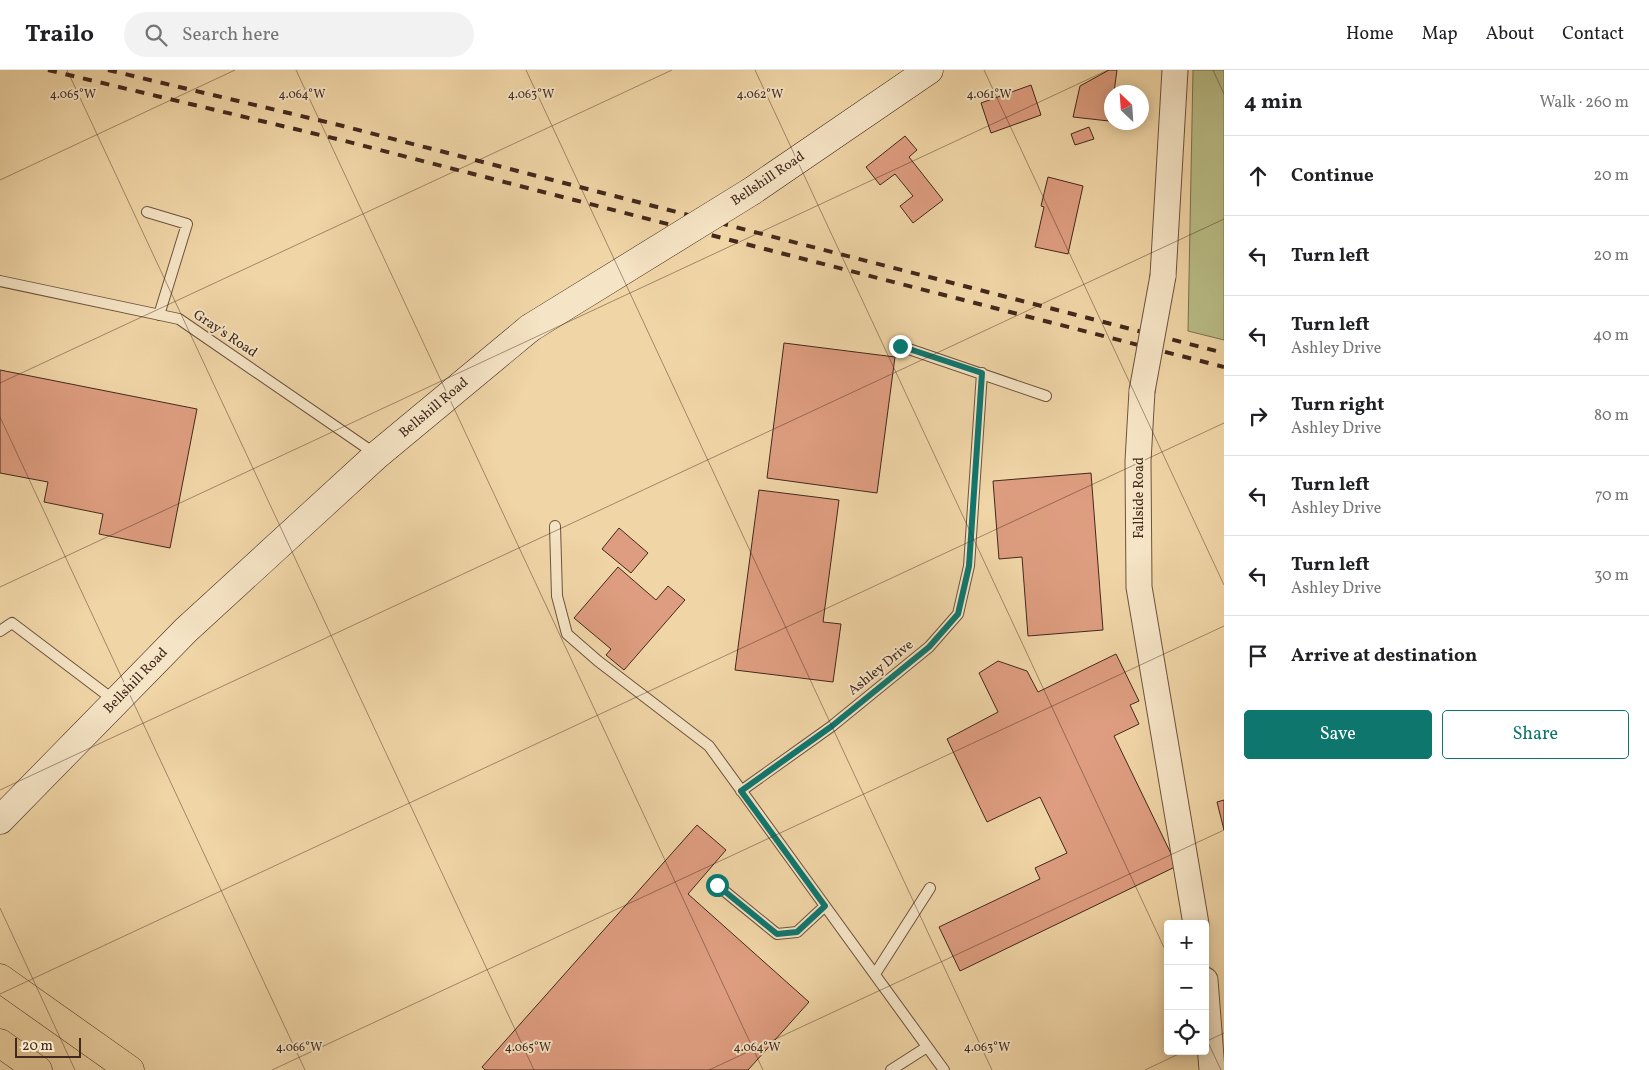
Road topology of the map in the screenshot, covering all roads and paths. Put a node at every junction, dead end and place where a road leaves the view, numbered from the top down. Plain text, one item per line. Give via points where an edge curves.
1 (929, 70) edge
2 (1175, 70) edge
3 (147, 212) dead end
4 (2, 282) edge
5 (159, 316) junction
6 (900, 346) dead end
7 (982, 373) junction
8 (1046, 396) dead end
9 (377, 455) junction
10 (555, 526) dead end
11 (0, 631) edge
12 (116, 702) junction
13 (741, 791) junction
14 (0, 820) edge
15 (717, 885) dead end
16 (930, 888) dead end
17 (825, 906) junction
18 (1195, 920) edge
19 (875, 974) junction
20 (0, 978) edge
21 (1209, 1001) edge
22 (1217, 1042) edge
23 (0, 1043) edge
24 (927, 1047) junction
25 (38, 1070) edge
26 (130, 1070) edge
27 (891, 1070) edge
28 (944, 1070) edge
29 (1212, 1070) edge

1 - 9 main road, Bellshill Road, bridge via 752,190 530,328
2 - 18 street, Fallside Road, bridge via 1163,276 1142,392 1138,461 1139,587
3 - 5 lane via 187,224
4 - 5 lane, Gray's Road
5 - 9 lane, Gray's Road via 179,319
6 - 7 lane
7 - 8 lane
7 - 13 lane, Ashley Drive via 969,566 958,614 921,653 832,726
9 - 12 main road, Bellshill Road via 186,630
10 - 13 lane via 557,596 567,634 709,746
11 - 12 lane via 12,623
12 - 14 main road, Bellshill Road
13 - 17 lane
15 - 17 lane via 777,934 797,932
16 - 19 lane
17 - 19 lane
19 - 24 lane
20 - 26 highway
21 - 22 street
22 - 29 street
23 - 25 highway
24 - 27 lane
24 - 28 lane

